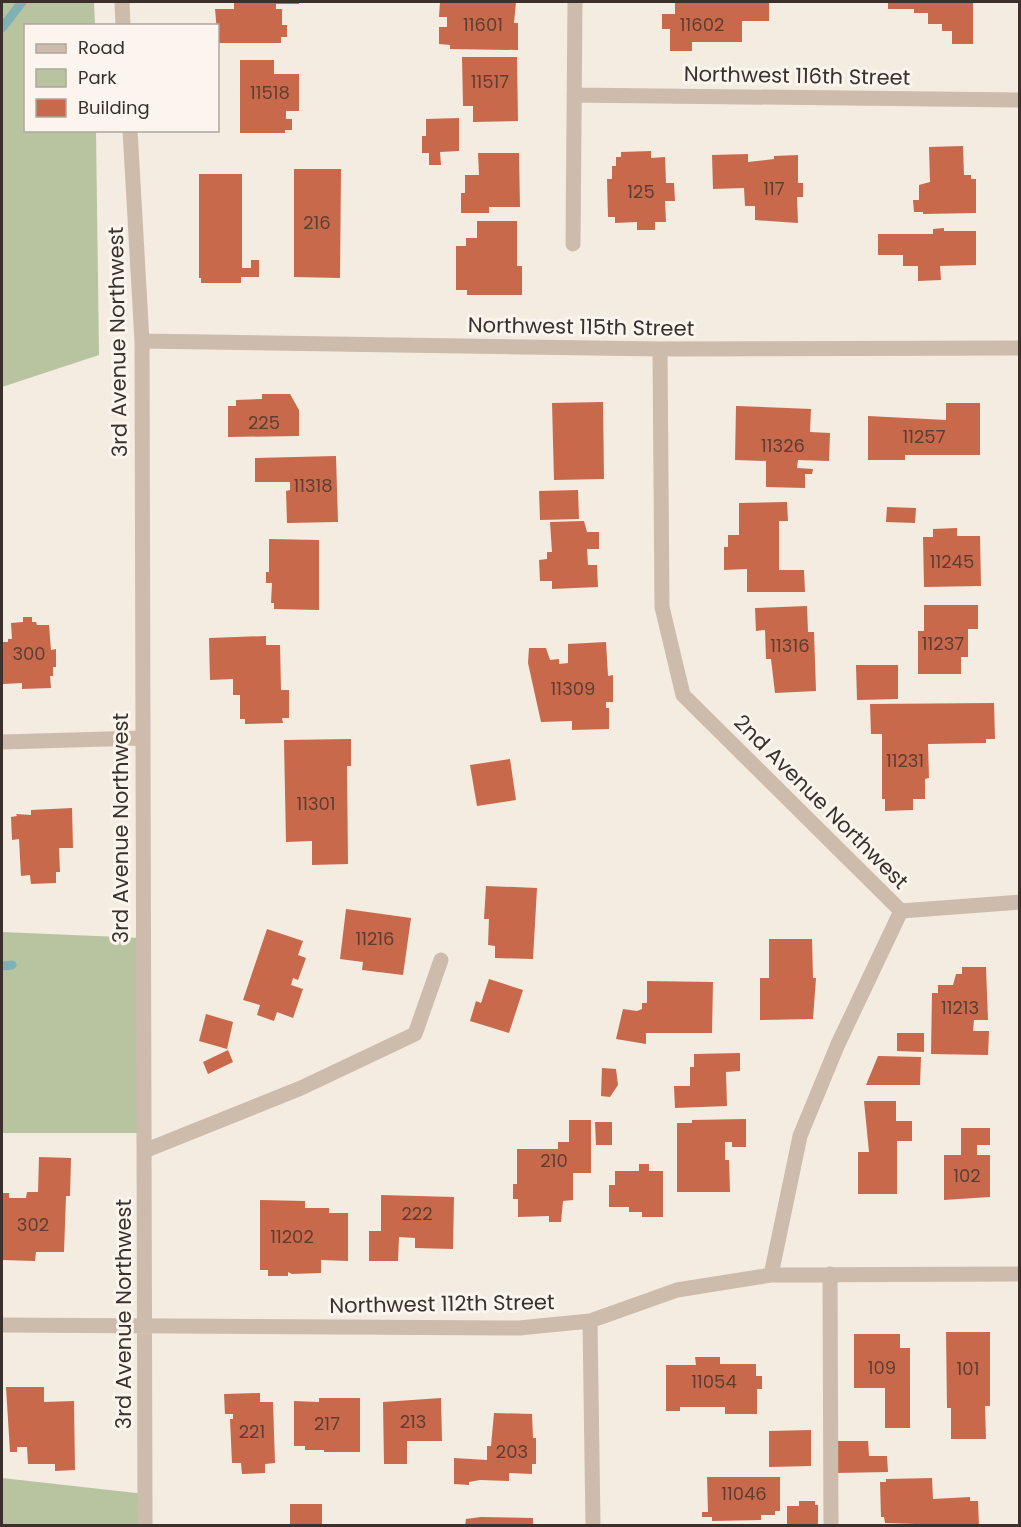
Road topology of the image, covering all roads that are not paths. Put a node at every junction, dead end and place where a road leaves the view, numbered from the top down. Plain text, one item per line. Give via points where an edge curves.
1 (122, 2) edge
2 (575, 2) edge
3 (123, 24) edge
4 (574, 95) junction
5 (1020, 100) edge
6 (130, 132) edge
7 (573, 244) dead end
8 (142, 341) junction
9 (1020, 348) edge
10 (660, 350) junction
11 (142, 738) junction
12 (2, 742) edge
13 (1020, 902) edge
14 (901, 911) junction
15 (441, 960) dead end
16 (144, 1151) junction
17 (830, 1274) junction
18 (1020, 1274) edge
19 (771, 1275) junction
20 (590, 1321) junction
21 (2, 1325) edge
22 (145, 1325) junction
23 (145, 1526) edge
24 (593, 1526) edge
25 (831, 1526) edge

1 - 3 street
2 - 4 street
4 - 5 street, Northwest 116th Street
4 - 7 street
6 - 8 street, 3rd Avenue Northwest
8 - 10 street, Northwest 115th Street
8 - 11 street, 3rd Avenue Northwest
9 - 10 street, Northwest 115th Street
10 - 14 street, 2nd Avenue Northwest via 662,607 683,695
11 - 12 street
11 - 16 street, 3rd Avenue Northwest
13 - 14 street
14 - 19 street, 2nd Avenue Northwest via 838,1044 800,1136
15 - 16 street via 416,1034 301,1088
16 - 22 street, 3rd Avenue Northwest
17 - 18 street, Northwest 112th Street
17 - 19 street, Northwest 112th Street
17 - 25 street
19 - 20 street, Northwest 112th Street via 677,1290
20 - 22 street, Northwest 112th Street via 519,1328
20 - 24 street
21 - 22 street, Northwest 112th Street
22 - 23 street, 3rd Avenue Northwest

